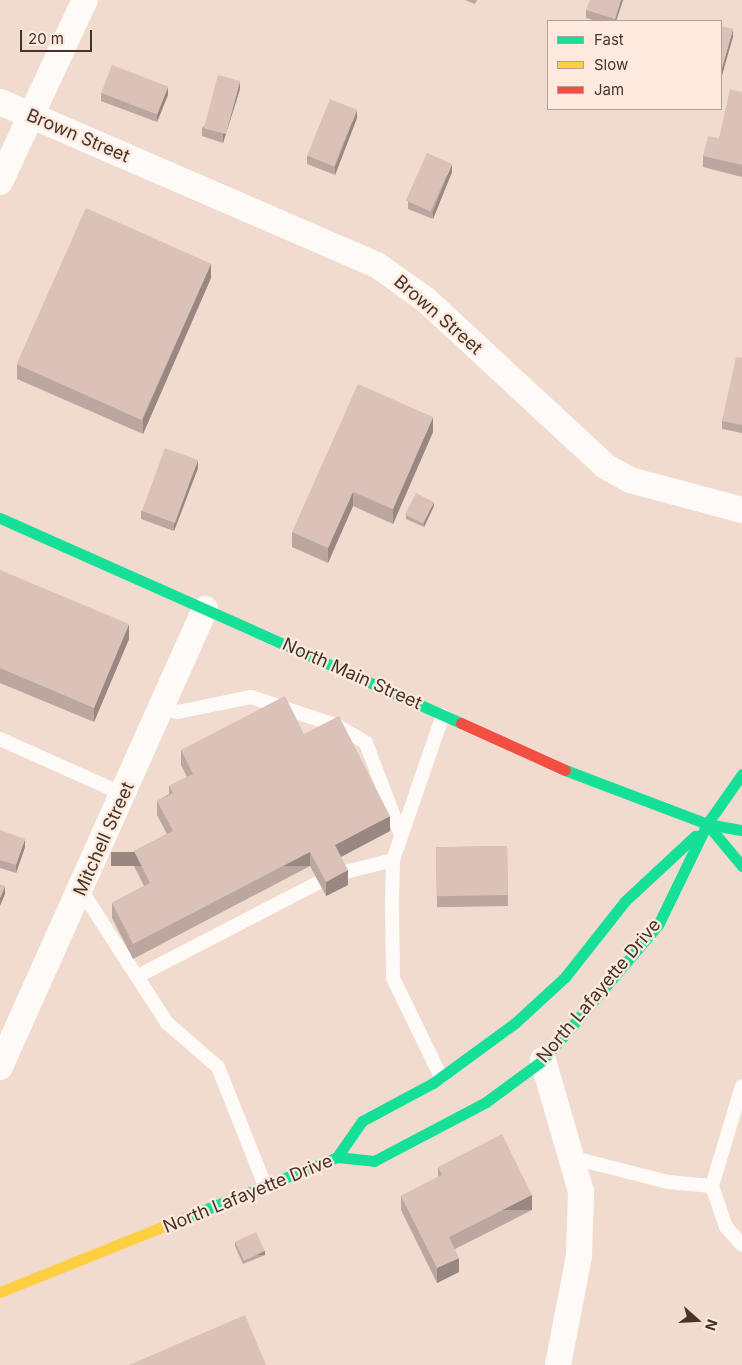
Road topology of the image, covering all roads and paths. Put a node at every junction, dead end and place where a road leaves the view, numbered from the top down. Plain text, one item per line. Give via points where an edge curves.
1 (85, 0) edge
2 (0, 102) edge
3 (31, 116) junction
4 (0, 182) edge
5 (742, 510) edge
6 (0, 518) edge
7 (205, 609) junction
8 (161, 708) junction
9 (442, 714) junction
10 (0, 739) edge
11 (742, 774) edge
12 (123, 794) junction
13 (707, 824) junction
14 (742, 830) edge
15 (401, 836) junction
16 (393, 860) junction
17 (742, 866) edge
18 (341, 873) edge
19 (319, 882) edge
20 (81, 890) junction
21 (138, 976) junction
22 (543, 1060) junction
23 (0, 1067) edge
24 (441, 1077) junction
25 (742, 1086) edge
26 (337, 1157) junction
27 (570, 1157) junction
28 (712, 1186) junction
29 (266, 1188) junction
30 (742, 1245) edge
31 (0, 1292) edge
32 (558, 1365) edge

1 - 3 street
2 - 3 street, Brown Street
3 - 4 street
3 - 5 street, Brown Street via 377,265 426,300 604,466 630,480
6 - 7 main road, North Main Street
7 - 8 street, Mitchell Street
7 - 9 main road, North Main Street
8 - 12 street, Mitchell Street
8 - 15 lane via 178,712 251,697 338,726 366,743
9 - 13 main road, North Main Street via 602,786
9 - 15 lane
10 - 12 lane
11 - 13 main road
12 - 20 street, Mitchell Street
13 - 14 main road
13 - 17 main road
13 - 22 main road, North Lafayette Drive via 658,925
13 - 24 main road via 625,901 564,977 530,1010
15 - 16 lane
16 - 18 lane
16 - 24 lane via 393,978
19 - 21 lane
20 - 21 lane
20 - 23 street, Mitchell Street
21 - 29 lane via 167,1022 218,1066
22 - 26 main road, North Lafayette Drive via 486,1102 374,1161
22 - 27 street
24 - 26 main road via 362,1122
25 - 28 lane
26 - 29 main road, North Lafayette Drive
27 - 28 lane via 668,1182
27 - 32 street via 581,1192 579,1256
28 - 30 lane via 726,1227
29 - 31 main road, North Lafayette Drive

